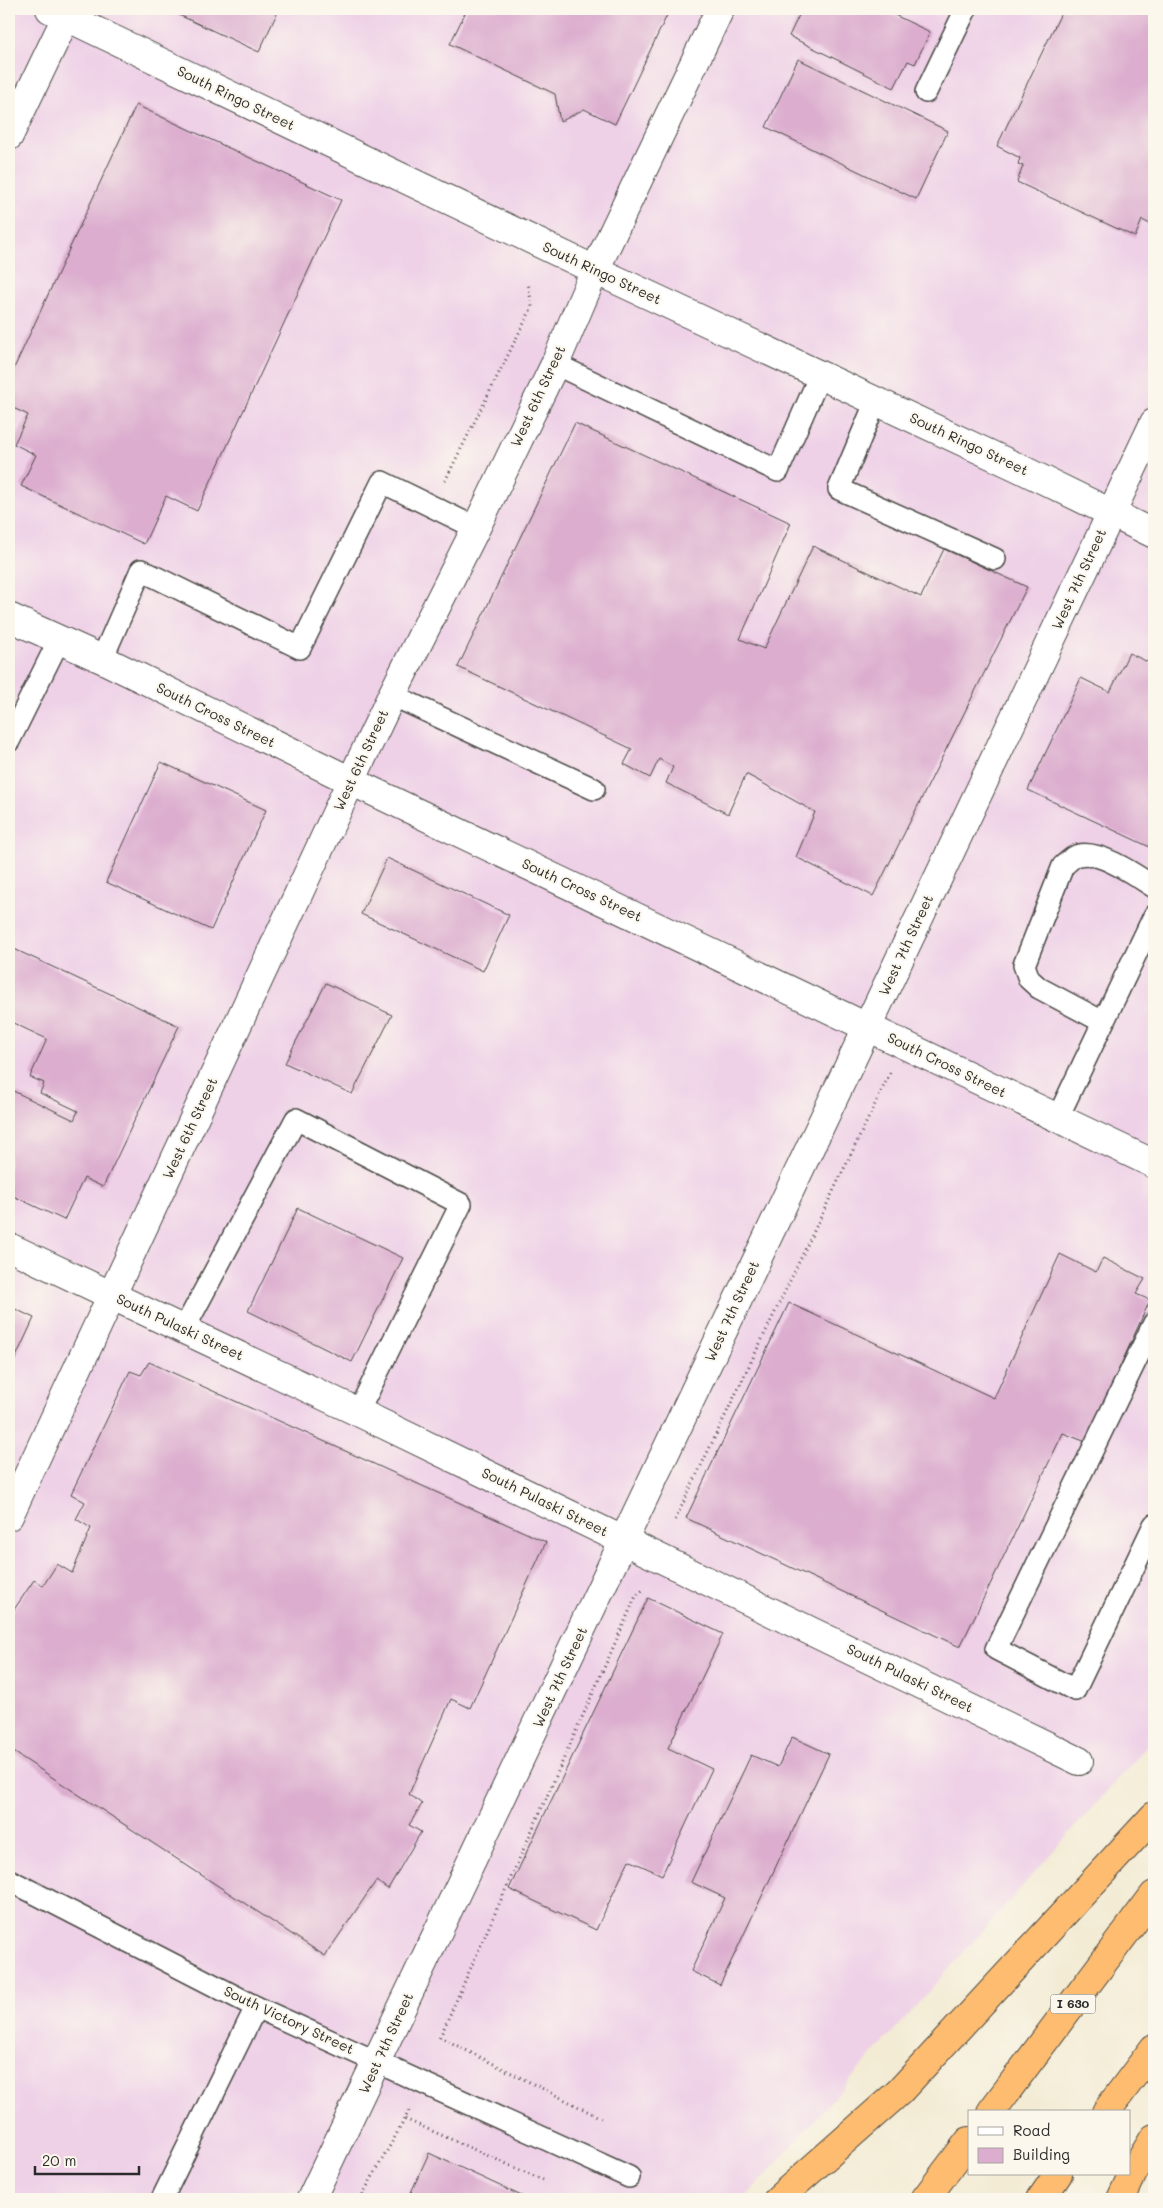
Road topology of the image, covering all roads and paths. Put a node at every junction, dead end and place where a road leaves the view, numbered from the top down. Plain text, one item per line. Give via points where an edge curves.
1 (720, 9) edge
2 (966, 9) edge
3 (62, 11) edge
4 (926, 92) dead end
5 (9, 136) edge
6 (595, 270) junction
7 (528, 282) dead end
8 (554, 364) junction
9 (820, 375) junction
10 (876, 401) junction
11 (1154, 423) edge
12 (432, 507) junction
13 (1110, 513) junction
14 (476, 528) junction
15 (1154, 534) edge
16 (995, 559) dead end
17 (9, 617) edge
18 (58, 640) junction
19 (102, 659) junction
20 (392, 695) junction
21 (9, 741) edge
22 (351, 782) junction
23 (594, 789) dead end
24 (1154, 887) edge
25 (1154, 916) edge
26 (1104, 1022) junction
27 (867, 1028) junction
28 (891, 1072) dead end
29 (1057, 1119) junction
30 (1154, 1164) edge
31 (9, 1248) edge
32 (113, 1295) junction
33 (1154, 1323) edge
34 (184, 1329) junction
35 (358, 1412) junction
36 (9, 1516) edge
37 (675, 1520) dead end
38 (1154, 1525) edge
39 (625, 1540) junction
40 (644, 1589) dead end
41 (1079, 1761) dead end
42 (1154, 1816) edge
43 (9, 1880) edge
44 (1154, 1895) edge
45 (256, 2006) junction
46 (1154, 2048) edge
47 (377, 2061) junction
48 (420, 2080) junction
49 (993, 2110) edge
50 (1108, 2110) edge
51 (602, 2118) dead end
52 (406, 2119) junction
53 (1154, 2138) edge
54 (968, 2142) edge
55 (1057, 2176) edge
56 (629, 2177) dead end
57 (543, 2180) dead end
58 (162, 2199) edge
59 (311, 2199) edge
60 (360, 2199) edge
61 (778, 2199) edge
62 (925, 2199) edge
63 (1041, 2199) edge
64 (1120, 2199) edge

1 - 6 street, West 6th Street
2 - 4 lane
3 - 5 street
3 - 6 street, South Ringo Street
6 - 8 street, West 6th Street
6 - 9 street, South Ringo Street
7 - 12 path via 532,307
8 - 9 lane via 778,471
8 - 14 street, West 6th Street
9 - 10 street, South Ringo Street
10 - 13 street, South Ringo Street
10 - 16 lane via 839,489
11 - 13 street, West 7th Street
12 - 14 lane
12 - 19 lane via 382,482 300,648 141,570
13 - 15 street, South Ringo Street
13 - 27 street, West 7th Street
14 - 20 street, West 6th Street
17 - 18 street, South Cross Street
18 - 19 street, South Cross Street
18 - 21 lane
19 - 22 street, South Cross Street
20 - 22 street, West 6th Street
20 - 23 lane
22 - 27 street, South Cross Street
22 - 32 street, West 6th Street
24 - 26 lane via 1131,872 1089,854 1076,855 1063,866 1024,965 1039,988
25 - 26 lane
26 - 29 lane
27 - 29 street, South Cross Street
27 - 39 street, West 7th Street
28 - 37 path
29 - 30 street, South Cross Street
31 - 32 street, South Pulaski Street
32 - 34 street, South Pulaski Street
32 - 36 street, West 6th Street
33 - 38 lane via 996,1649 1075,1690
34 - 35 street, South Pulaski Street
34 - 35 lane via 296,1119 461,1204
35 - 39 street, South Pulaski Street
39 - 41 street, South Pulaski Street
39 - 47 street, West 7th Street
40 - 51 path via 636,1596 440,2037
42 - 61 highway via 898,2092
43 - 45 lane, South Victory Street
44 - 49 highway, I 630
45 - 47 lane, South Victory Street
45 - 58 lane
46 - 50 highway
47 - 48 lane, South Victory Street
47 - 59 street, West 7th Street
48 - 52 path
48 - 56 lane, South Victory Street
52 - 57 path
52 - 60 path
53 - 64 highway
54 - 62 highway
55 - 63 highway

